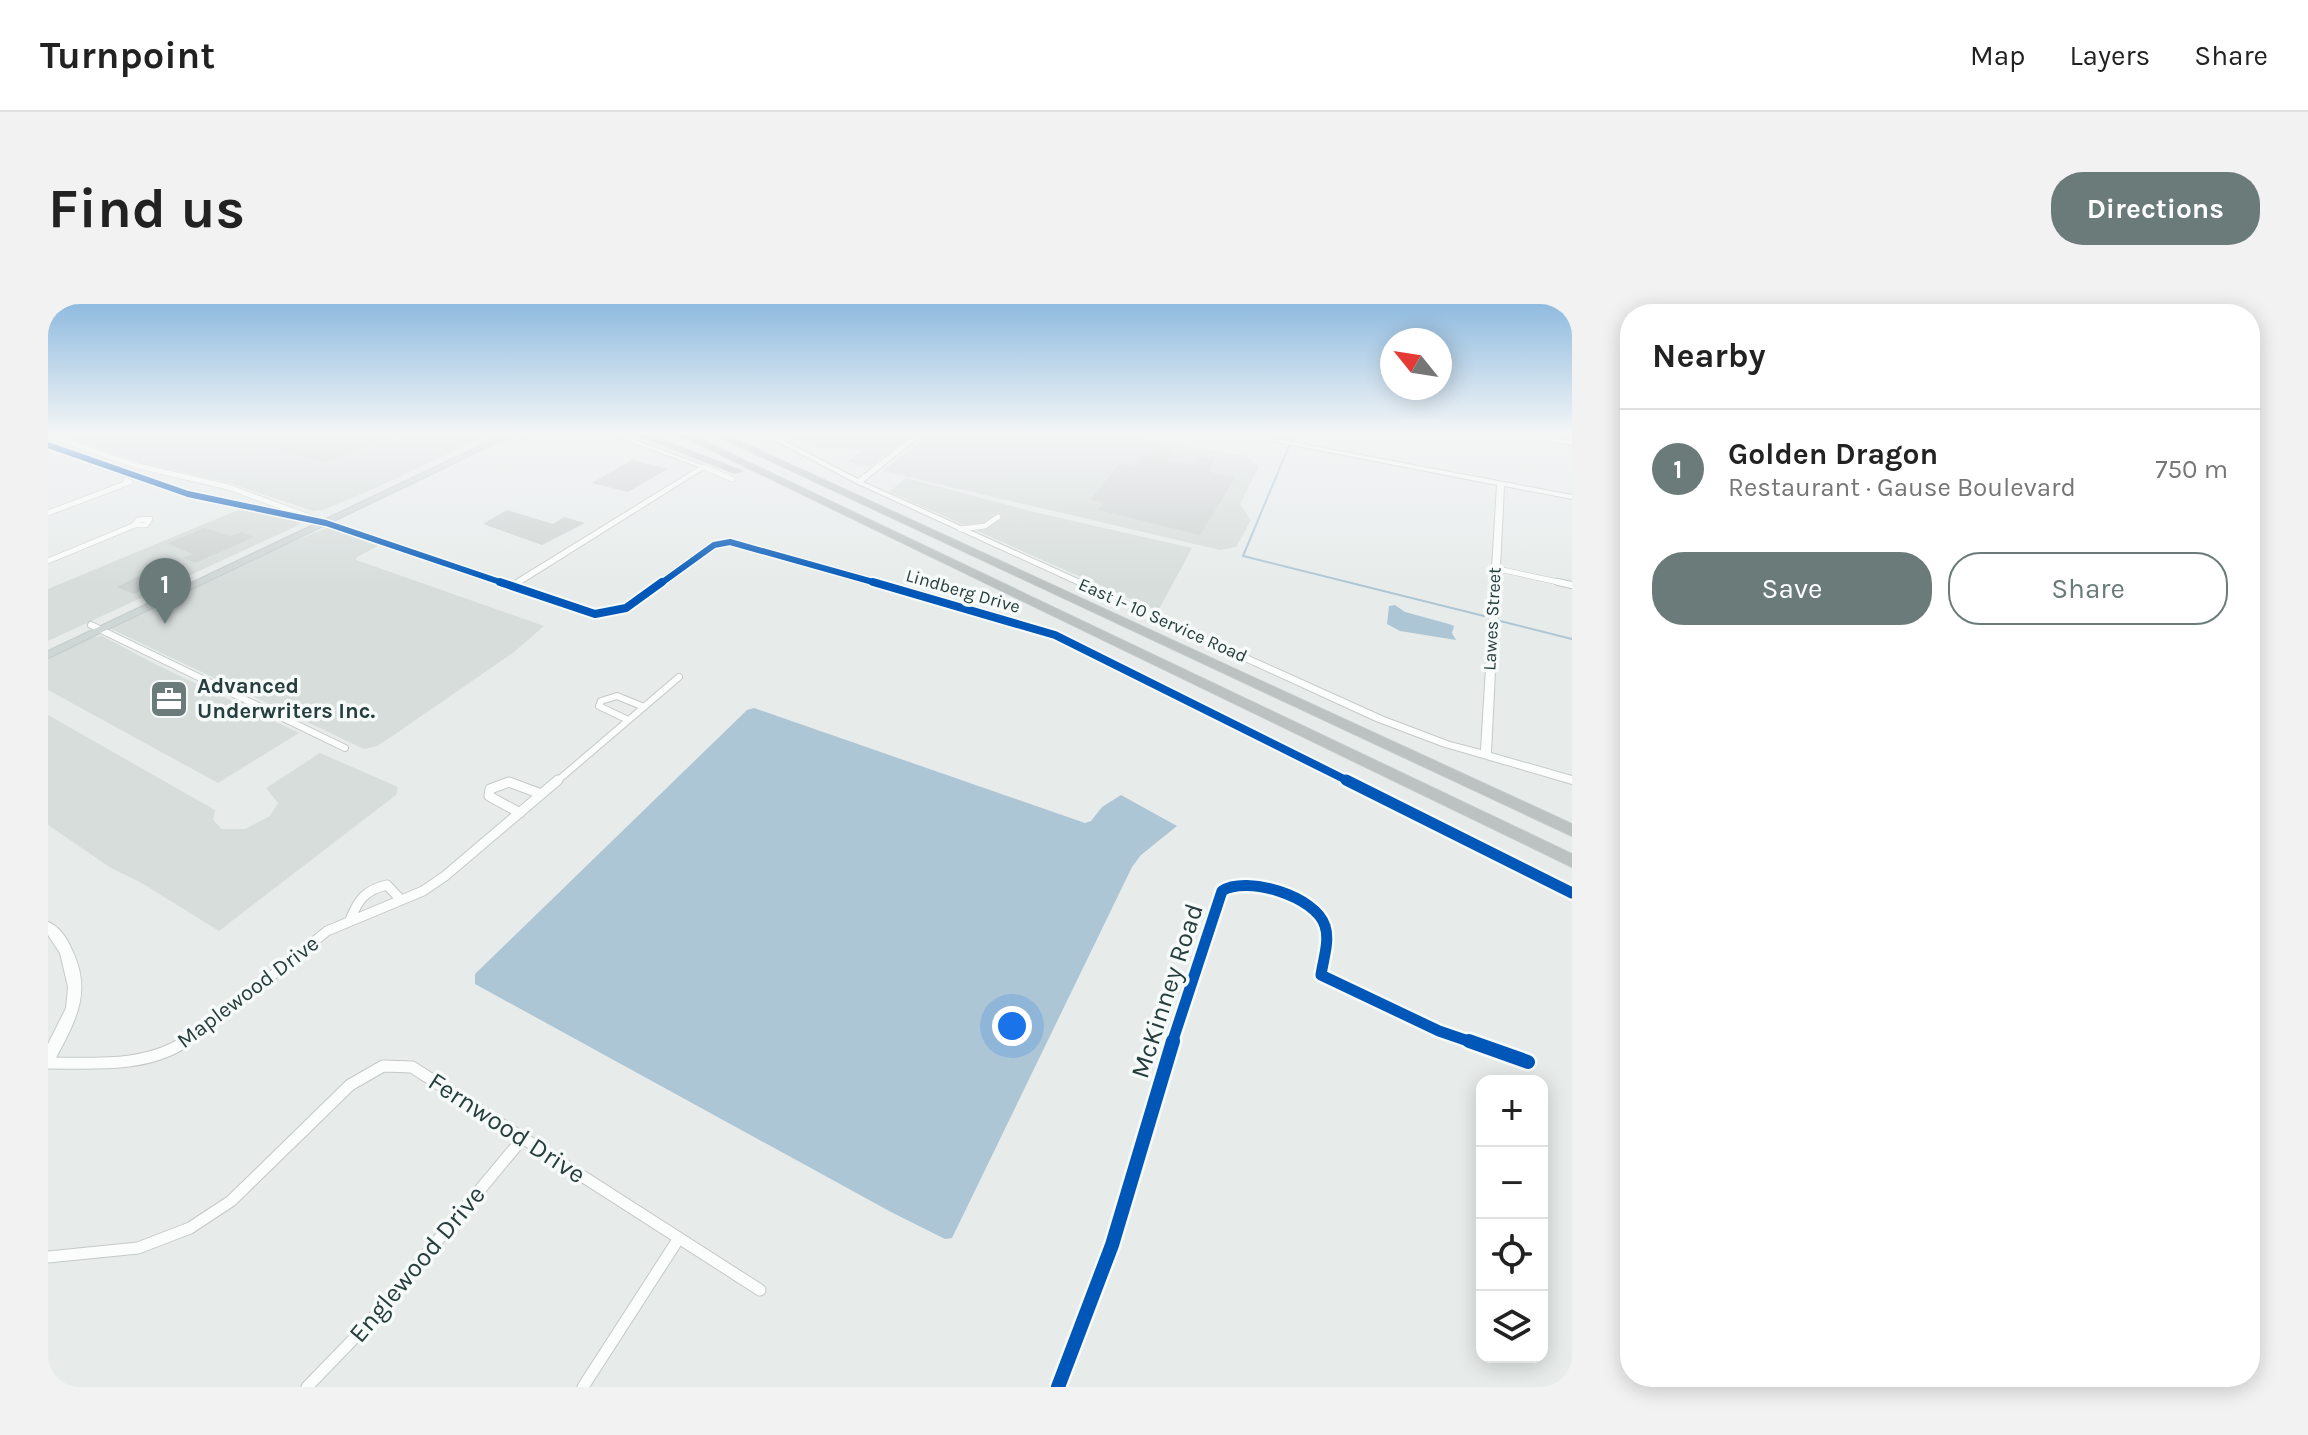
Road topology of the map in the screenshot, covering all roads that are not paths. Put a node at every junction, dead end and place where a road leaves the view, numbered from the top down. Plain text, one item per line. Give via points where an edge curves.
1 (1501, 483) edge
2 (117, 484) edge
3 (126, 484) edge
4 (162, 484) edge
5 (213, 484) edge
6 (400, 484) edge
7 (677, 484) edge
8 (772, 484) edge
9 (785, 484) edge
10 (827, 484) edge
11 (861, 484) edge
12 (1504, 484) edge
13 (1572, 497) edge
14 (832, 506) junction
15 (48, 511) edge
16 (998, 517) dead end
17 (319, 521) junction
18 (135, 525) dead end
19 (960, 529) junction
20 (48, 561) edge
21 (1494, 568) junction
22 (1572, 585) edge
23 (512, 586) junction
24 (95, 628) junction
25 (48, 645) edge
26 (48, 655) edge
27 (679, 677) dead end
28 (644, 707) junction
29 (628, 720) junction
30 (345, 748) dead end
31 (1486, 755) junction
32 (1572, 780) edge
33 (541, 794) junction
34 (520, 813) junction
35 (1572, 830) edge
36 (1572, 861) edge
37 (1572, 893) edge
38 (401, 900) junction
39 (350, 920) junction
40 (48, 927) edge
41 (48, 1061) edge
42 (1528, 1062) dead end
43 (523, 1138) junction
44 (679, 1238) junction
45 (48, 1257) edge
46 (760, 1290) dead end
47 (307, 1387) edge
48 (583, 1387) edge
49 (1058, 1387) edge

1 - 21 street, Lawes Street
2 - 15 street
3 - 15 street
4 - 17 street via 188,494
5 - 17 street
6 - 17 main road
7 - 23 street
8 - 14 highway
9 - 14 highway
10 - 35 highway
11 - 19 street, East I- 10 Service Road
12 - 13 street
14 - 36 highway
16 - 19 street via 985,526
17 - 23 street, Lindberg Drive
17 - 24 main road
18 - 20 street
19 - 31 street, East I- 10 Service Road via 1391,723
21 - 22 street
21 - 31 street, Lawes Street
23 - 37 street, Lindberg Drive via 595,614 616,612 714,545 730,542 995,616 1055,635
24 - 25 main road
24 - 26 main road
24 - 30 street
27 - 28 street, Maplewood Drive
28 - 29 street, Maplewood Drive
28 - 29 street via 617,696 601,701 602,710
29 - 33 street, Maplewood Drive
31 - 32 street, East I- 10 Service Road
33 - 34 street, Maplewood Drive
33 - 34 street via 513,781 490,789 489,796
34 - 38 street, Maplewood Drive via 445,876
38 - 39 street, Maplewood Drive
38 - 39 street, Maplewood Drive via 387,885 372,887 362,892
39 - 41 street, Maplewood Drive via 327,931 215,1022 168,1053 118,1063
40 - 41 street via 58,934 72,962 74,1006
42 - 49 street, McKinney Road via 1439,1031 1321,975 1325,926 1317,910 1269,889 1231,885 1222,891 1112,1245
43 - 44 street, Fernwood Drive
43 - 45 street, Fernwood Drive via 412,1067 383,1066 350,1085 231,1201 190,1228 138,1248
43 - 47 street, Englewood Drive via 368,1324
44 - 46 street, Fernwood Drive
44 - 48 street

